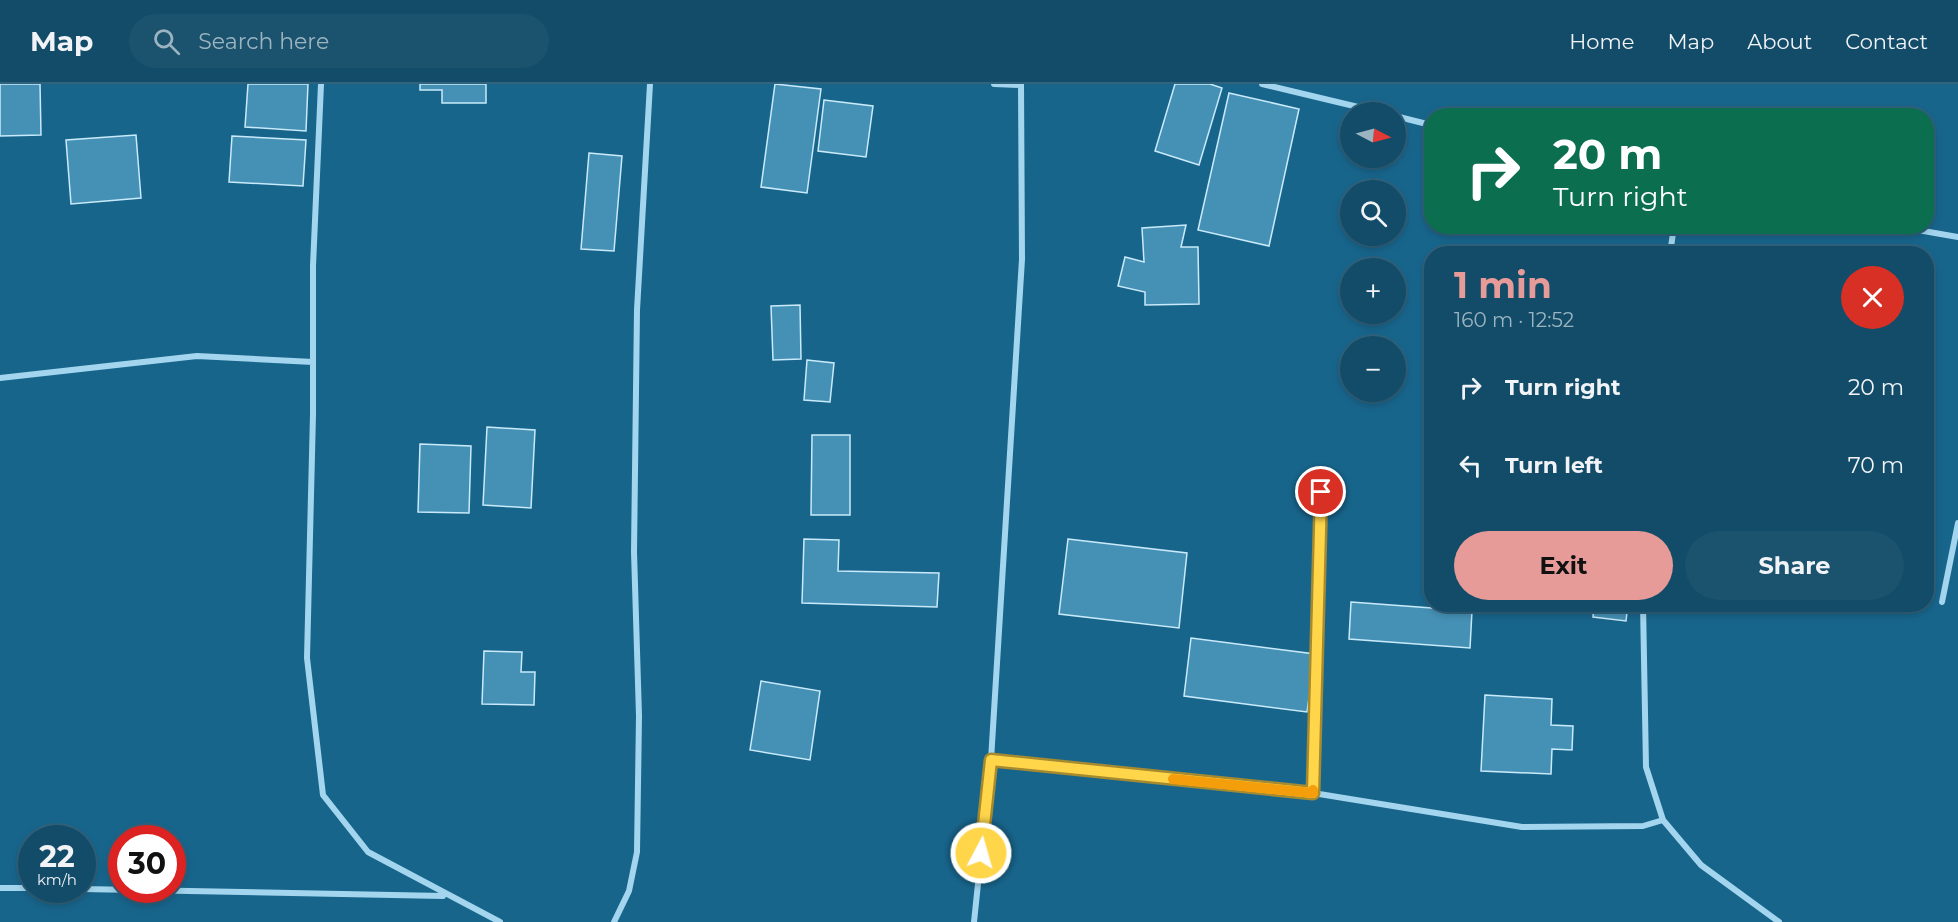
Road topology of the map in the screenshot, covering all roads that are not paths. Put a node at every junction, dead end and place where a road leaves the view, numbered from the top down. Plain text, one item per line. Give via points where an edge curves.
1 (321, 84) edge
2 (650, 84) edge
3 (994, 84) edge
4 (1262, 84) edge
5 (1021, 85) edge
6 (1340, 103) edge
7 (1406, 119) edge
8 (1424, 123) edge
9 (1934, 233) edge
10 (1958, 237) edge
11 (313, 362) junction
12 (0, 378) edge
13 (1321, 492) dead end
14 (1958, 523) edge
15 (1942, 602) dead end
16 (1643, 612) edge
17 (991, 760) junction
18 (1313, 793) junction
19 (1663, 820) junction
20 (0, 888) edge
21 (18, 888) edge
22 (96, 889) edge
23 (447, 896) junction
24 (500, 922) edge
25 (614, 922) edge
26 (974, 922) edge
27 (1779, 922) edge

1 - 11 street
2 - 25 street via 636,310 637,852 629,891
3 - 5 street
4 - 6 street
5 - 17 street via 1022,259
7 - 8 street
9 - 10 street
11 - 12 street via 197,356
11 - 23 street via 307,658 323,795 368,852
13 - 18 street
14 - 15 street
16 - 19 street via 1646,767
17 - 18 street
17 - 26 street
18 - 19 street via 1522,827 1643,826
19 - 27 street via 1701,865
20 - 21 street
22 - 23 street
23 - 24 street

